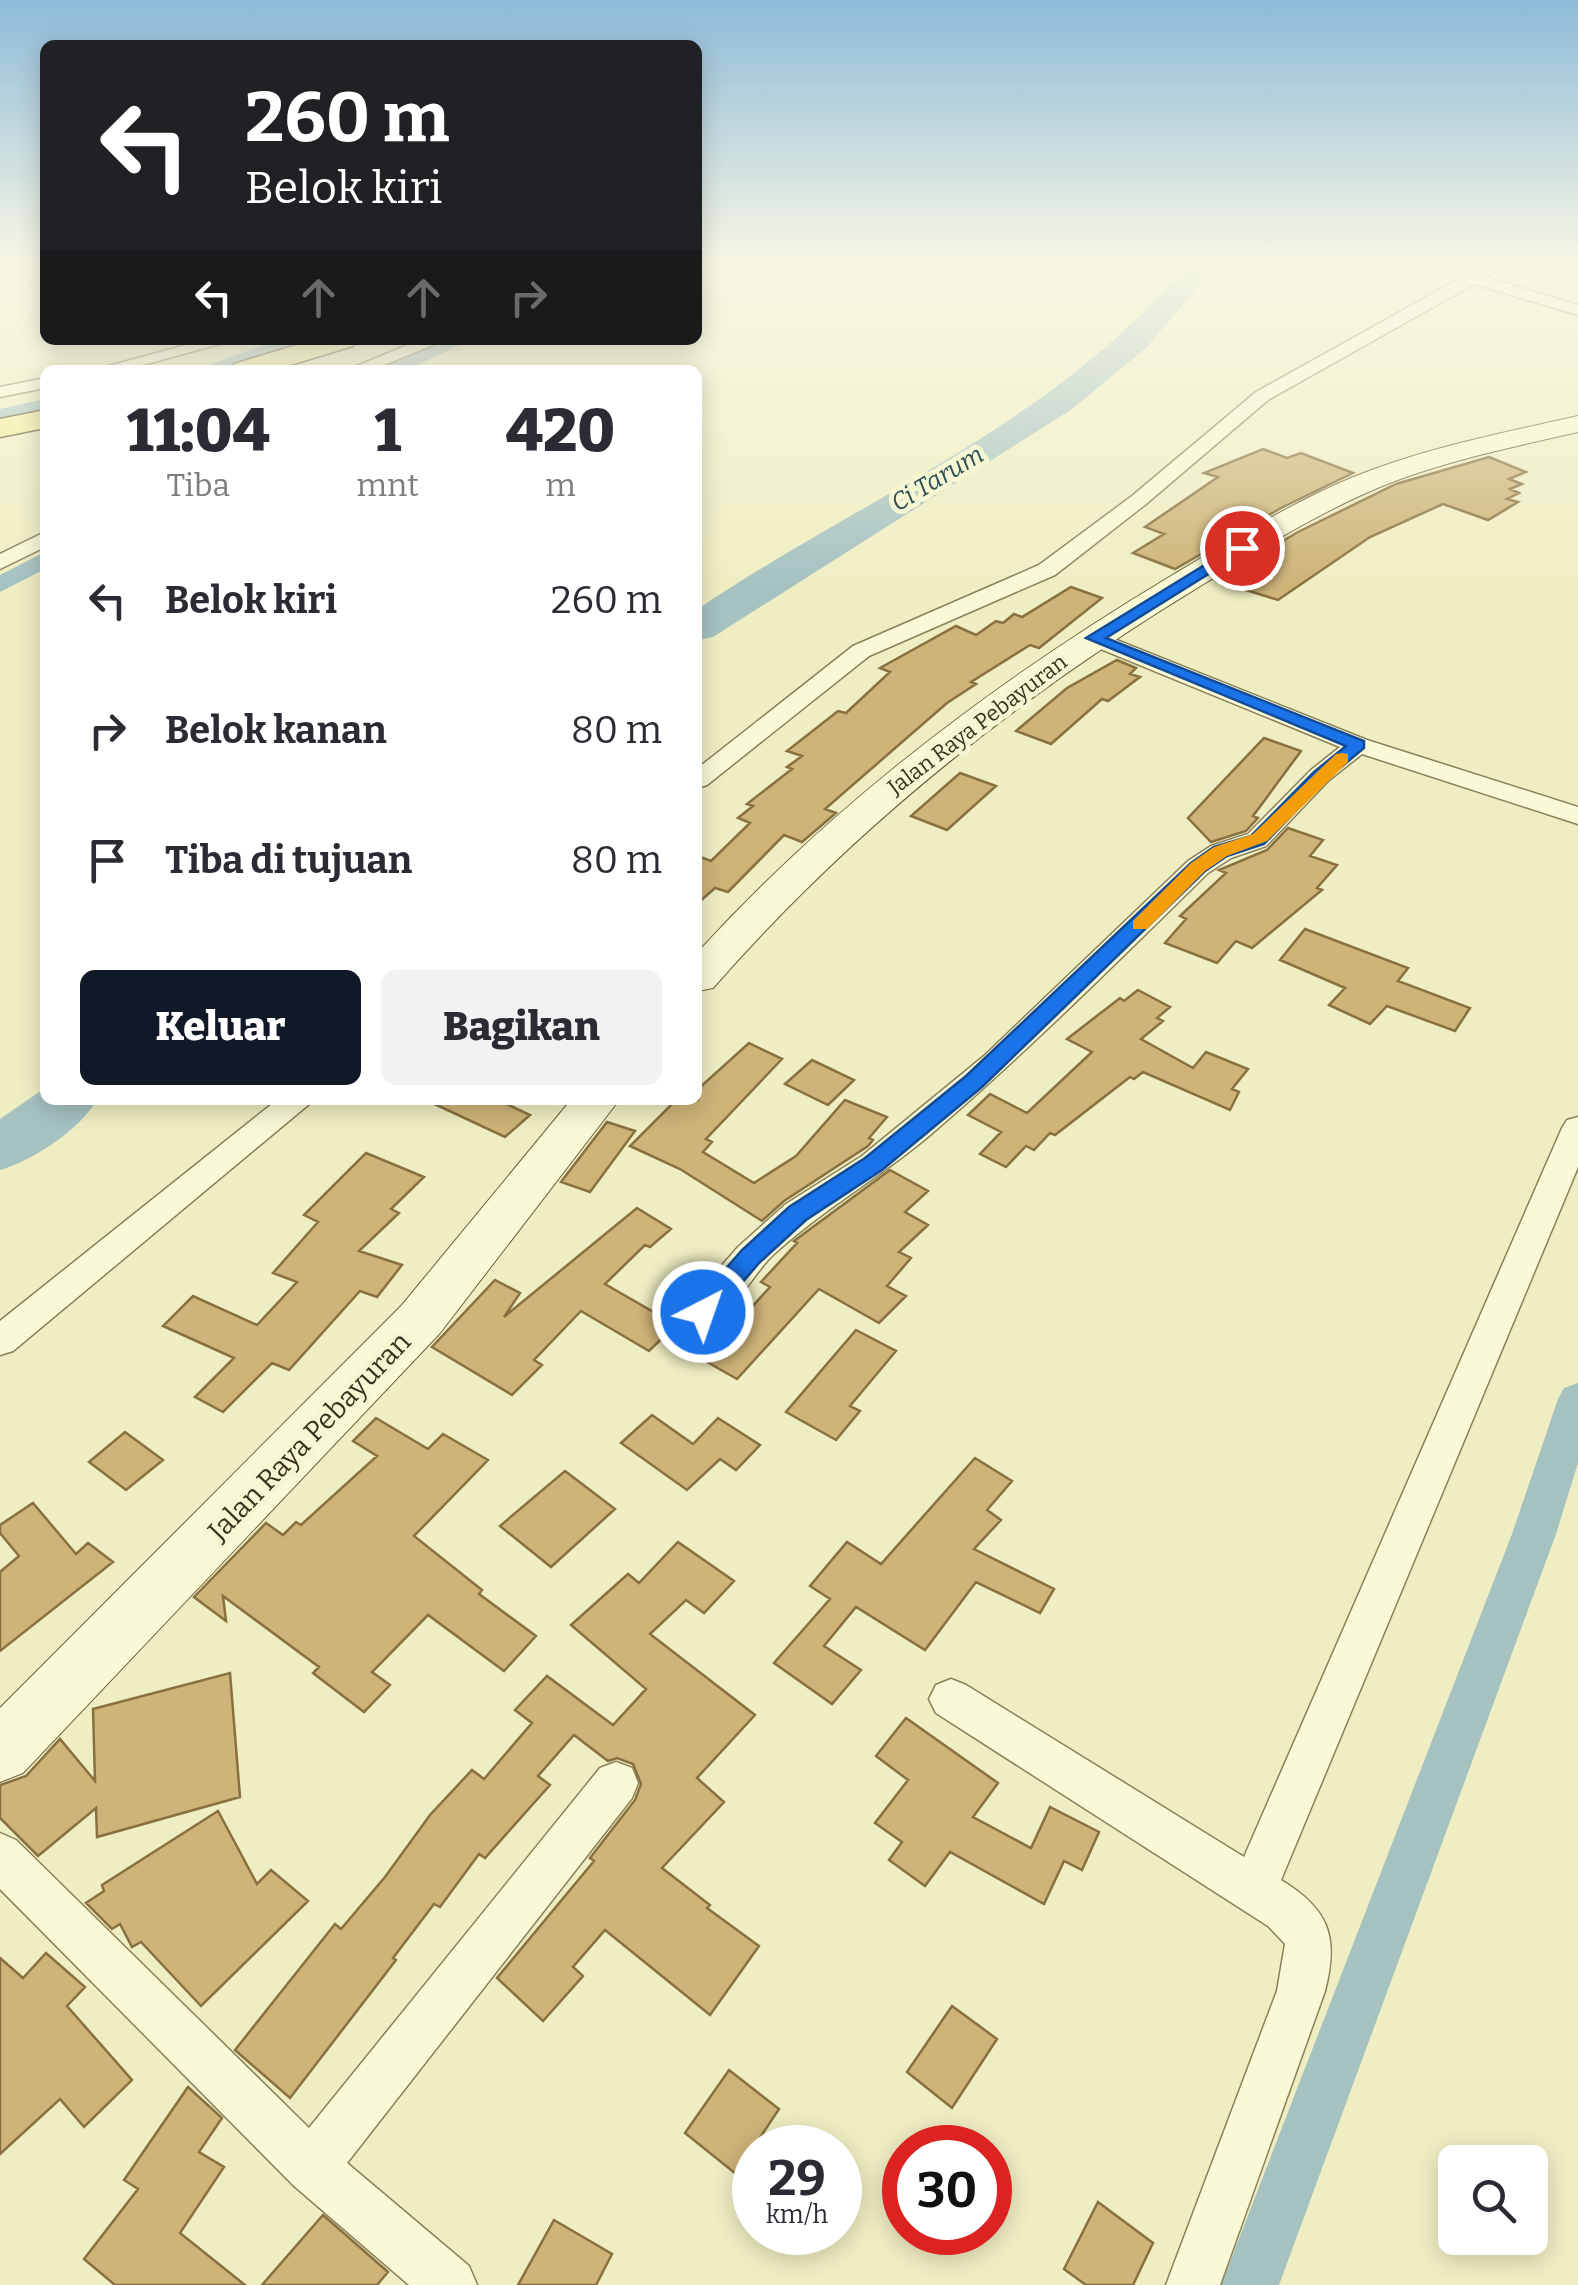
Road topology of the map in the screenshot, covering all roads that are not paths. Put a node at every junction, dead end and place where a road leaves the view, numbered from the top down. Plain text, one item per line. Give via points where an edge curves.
1 (1307, 372) edge
2 (40, 384) edge
3 (0, 392) edge
4 (40, 419) edge
5 (1578, 424) edge
6 (0, 428) edge
7 (40, 541) edge
8 (0, 563) edge
9 (1094, 638) junction
10 (1358, 745) junction
11 (702, 777) edge
12 (1578, 816) edge
13 (702, 974) edge
14 (292, 1105) edge
15 (592, 1105) edge
16 (1578, 1128) edge
17 (703, 1312) dead end
18 (0, 1341) edge
19 (950, 1699) dead end
20 (0, 1752) edge
21 (616, 1783) dead end
22 (0, 1856) edge
23 (1253, 1891) junction
24 (310, 2167) junction
25 (450, 2285) edge
26 (1193, 2285) edge

1 - 11 street via 1262,396 1047,570 861,652
2 - 3 street
4 - 6 main road
5 - 9 main road, Jalan Raya Pebayuran via 1433,458 1362,484
7 - 8 street
9 - 10 street
9 - 13 main road, Jalan Raya Pebayuran via 986,712 879,798
10 - 12 street
10 - 17 street via 1257,840 1198,867 996,1063 874,1164 798,1214 750,1256
14 - 18 street
15 - 20 main road, Jalan Raya Pebayuran via 421,1319
16 - 23 street
19 - 23 street
21 - 24 street
22 - 24 street
23 - 26 street via 1285,1908 1312,1942 1302,1991
24 - 25 street

